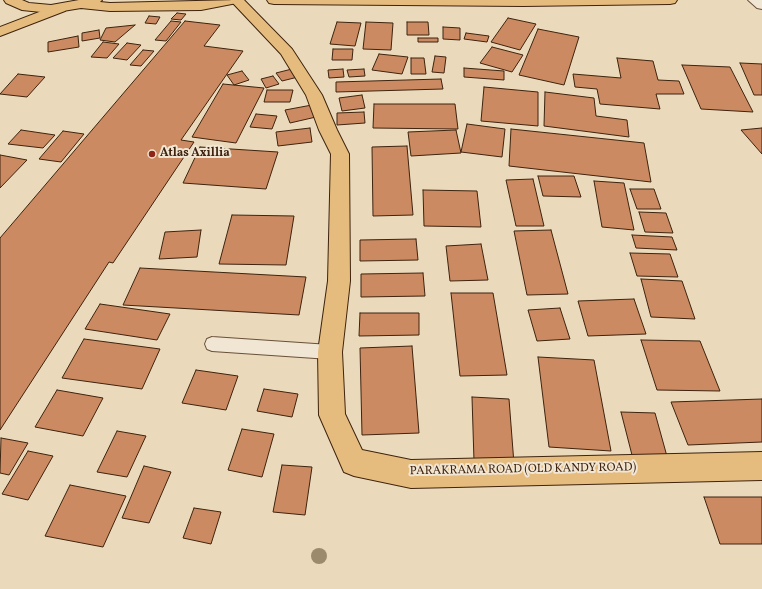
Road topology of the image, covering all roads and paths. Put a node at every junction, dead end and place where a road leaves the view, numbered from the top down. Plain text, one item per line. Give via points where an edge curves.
1 (11, 0) edge
2 (95, 0) edge
3 (232, 0) edge
4 (237, 0) edge
5 (274, 0) edge
6 (670, 0) edge
7 (754, 0) edge
8 (523, 1) edge
9 (82, 4) junction
10 (762, 5) edge
11 (60, 8) junction
12 (0, 32) edge
13 (212, 344) dead end
14 (330, 352) junction
15 (762, 466) edge

1 - 11 main road via 34,8
2 - 9 main road
3 - 9 main road via 201,6 110,7
4 - 14 main road, PARAKRAMA ROAD (OLD KANDY ROAD) via 287,52 314,95 340,154 339,281
5 - 8 main road
6 - 8 main road
7 - 10 street
9 - 11 main road
11 - 12 main road
13 - 14 lane
14 - 15 main road, PARAKRAMA ROAD (OLD KANDY ROAD) via 332,415 354,462 411,474

